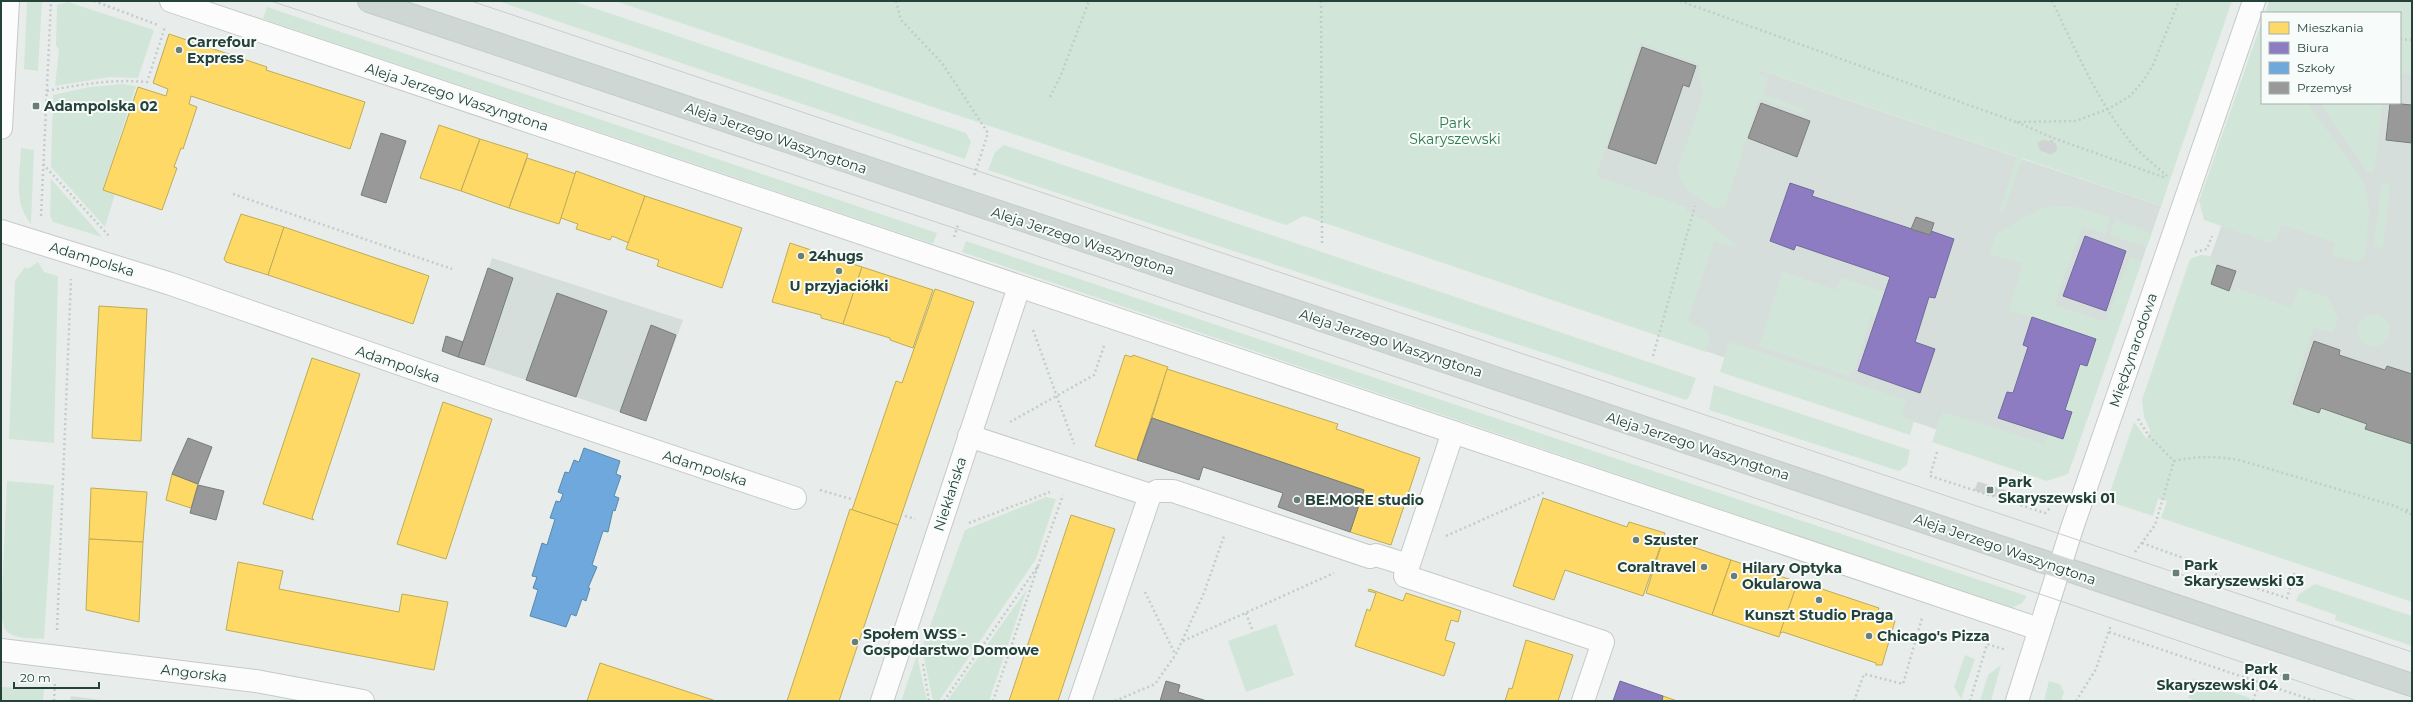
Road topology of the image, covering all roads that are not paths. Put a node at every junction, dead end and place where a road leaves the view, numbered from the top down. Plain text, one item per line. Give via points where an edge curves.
1 (8, 1) edge
2 (171, 1) edge
3 (369, 1) edge
4 (2254, 1) edge
5 (1, 128) edge
6 (1, 231) edge
7 (1019, 287) junction
8 (1453, 432) junction
9 (975, 437) junction
10 (805, 493) road end
11 (1150, 495) junction
12 (1410, 558) junction
13 (2060, 567) junction
14 (2039, 629) junction
15 (1, 650) edge
16 (2412, 685) edge
17 (363, 701) edge
18 (882, 701) edge
19 (1080, 701) edge
20 (1583, 701) edge
21 (2017, 701) edge

1 - 5 street
2 - 7 street, Aleja Jerzego Waszyngtona
3 - 13 main road, Aleja Jerzego Waszyngtona
4 - 13 street, Międzynarodowa
6 - 10 street, Adampolska via 171,284 492,396
7 - 8 street, Aleja Jerzego Waszyngtona
7 - 9 street, Niekłańska
8 - 12 street
8 - 14 street, Aleja Jerzego Waszyngtona
9 - 11 street
9 - 18 street, Niekłańska via 941,522
11 - 12 street via 1157,491 1173,491 1370,557 1376,555
11 - 19 street
12 - 20 street via 1405,576 1602,642
13 - 14 street, Międzynarodowa
13 - 16 main road, Aleja Jerzego Waszyngtona
14 - 21 street, Międzynarodowa
15 - 17 street, Angorska via 256,681

